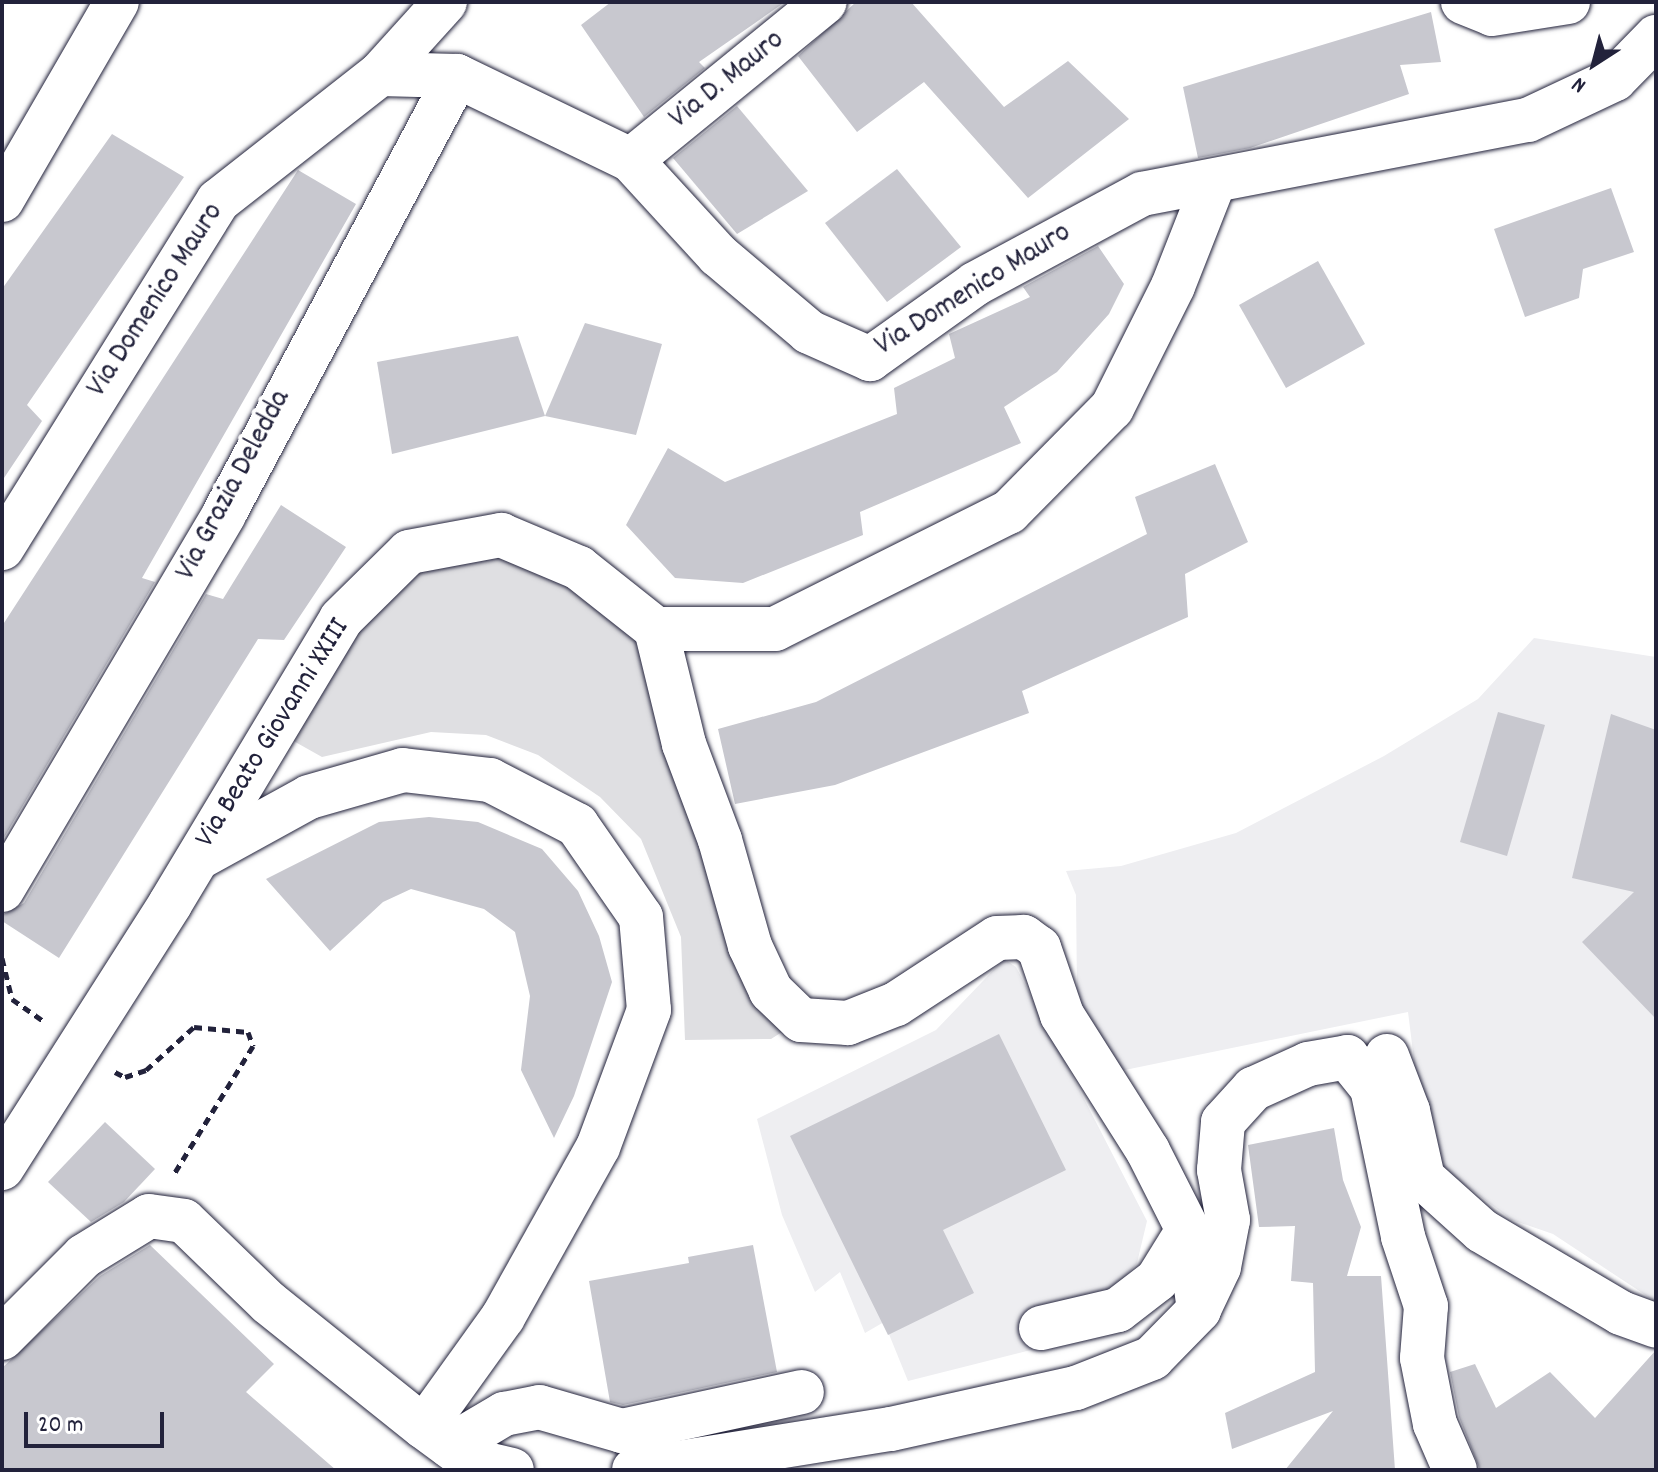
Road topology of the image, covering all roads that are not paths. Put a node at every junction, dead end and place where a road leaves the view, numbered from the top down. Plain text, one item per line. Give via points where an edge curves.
1 (117, 2) edge
2 (445, 2) edge
3 (825, 2) edge
4 (1463, 2) edge
5 (1568, 2) edge
6 (1656, 37) edge
7 (380, 74) junction
8 (457, 76) junction
9 (631, 160) junction
10 (1214, 182) junction
11 (2, 200) edge
12 (2, 548) edge
13 (656, 629) junction
14 (197, 858) junction
15 (2, 890) edge
16 (1387, 1056) dead end
17 (2, 1168) edge
18 (1188, 1230) junction
19 (1199, 1310) junction
20 (1656, 1326) edge
21 (1041, 1328) dead end
22 (2, 1338) edge
23 (802, 1392) dead end
24 (437, 1437) junction
25 (512, 1470) edge
26 (634, 1470) edge
27 (1455, 1470) edge

1 - 11 street
2 - 7 street
3 - 9 street, Via D. Mauro
4 - 5 street via 1492,14
6 - 10 street via 1615,79 1528,120
7 - 8 street, Via Domenico Mauro
7 - 12 street, Via Domenico Mauro via 218,201
8 - 9 street, Via Domenico Mauro
8 - 15 street, Via Grazia Deledda via 224,514
9 - 10 street, Via Domenico Mauro via 718,255 809,332 870,359 975,284 1097,215 1142,194
10 - 13 street via 1173,286 1112,408 1009,512 775,629
13 - 14 street, Via Beato Giovanni XXIII via 579,568 501,535 409,552 341,619
13 - 18 street via 684,744 720,840 750,946 771,991 801,1020 848,1023 896,1004 997,938 1024,937 1039,948 1062,1015 1148,1151
14 - 17 street, Via Beato Giovanni XXIII
14 - 24 street via 309,797 403,770 490,780 577,825 641,917 649,1010 598,1147
16 - 20 street via 1408,1111 1423,1178 1482,1231 1621,1313
18 - 19 street
18 - 21 street via 1157,1280 1118,1310
19 - 26 street via 1152,1358 1076,1388 891,1429
19 - 27 street via 1219,1267 1228,1220 1219,1170 1223,1122 1253,1089 1308,1064 1347,1057 1372,1088 1403,1237 1426,1306 1422,1358 1435,1424
22 - 24 street via 84,1256 149,1216 184,1221 269,1303
23 - 24 street via 622,1431 539,1407
24 - 25 street via 469,1460

